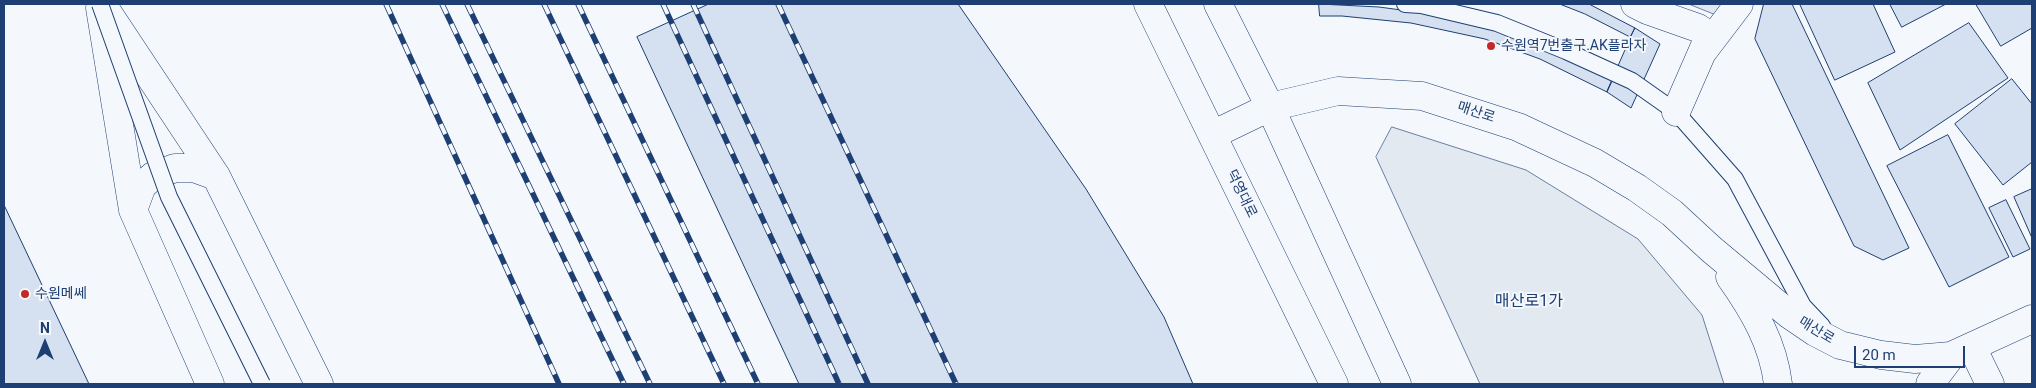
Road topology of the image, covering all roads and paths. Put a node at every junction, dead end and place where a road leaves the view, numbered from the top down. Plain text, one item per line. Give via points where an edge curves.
1 (100, 4) edge
2 (1148, 4) edge
3 (1218, 4) edge
4 (1405, 4) edge
5 (1635, 4) edge
6 (1739, 4) edge
7 (1704, 50) junction
8 (1270, 107) junction
9 (1676, 112) junction
10 (1212, 135) junction
11 (216, 176) junction
12 (133, 210) junction
13 (1711, 249) junction
14 (2032, 319) edge
15 (1840, 345) junction
16 (1962, 352) junction
17 (210, 384) edge
18 (262, 384) edge
19 (319, 384) edge
20 (1334, 384) edge
21 (1397, 384) edge
22 (1778, 384) edge
23 (1930, 384) edge
24 (1990, 384) edge

1 - 11 main road
1 - 12 main road
1 - 18 lane, bridge via 169,197
2 - 10 main road, 덕영대로
3 - 8 main road
4 - 9 lane via 1496,23 1632,82
5 - 7 main road via 1704,32 1707,41
6 - 7 main road
7 - 9 main road
8 - 10 main road, 매산로
8 - 13 main road, 매산로 via 1338,91 1413,95 1501,121 1596,163 1672,213
8 - 21 main road
9 - 15 lane via 1735,179 1803,306
10 - 20 main road, 덕영대로
11 - 12 main road via 194,168 175,168 153,176 142,186
11 - 19 main road
12 - 17 main road
13 - 15 main road, 매산로 via 1790,316
13 - 22 main road, 매산로 via 1754,312 1776,362
14 - 16 main road, 매산로
15 - 16 main road, 매산로 via 1915,360
16 - 23 main road
16 - 24 main road

